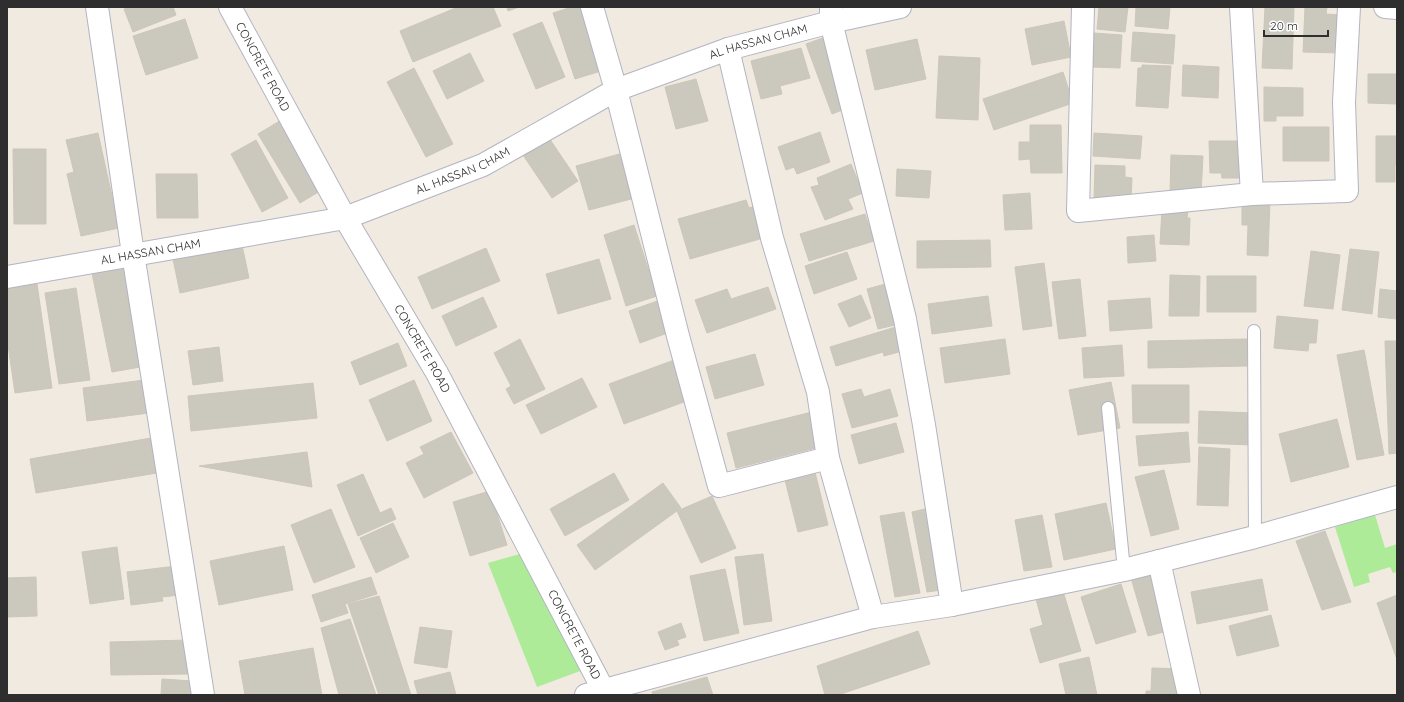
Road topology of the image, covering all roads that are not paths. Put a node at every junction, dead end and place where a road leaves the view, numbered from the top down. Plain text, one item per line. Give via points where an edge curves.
1 (97, 7) edge
2 (230, 7) edge
3 (592, 7) edge
4 (900, 7) edge
5 (1083, 7) edge
6 (1241, 7) edge
7 (1349, 7) edge
8 (1385, 7) edge
9 (1397, 8) edge
10 (831, 14) edge
11 (728, 49) junction
12 (616, 90) junction
13 (1252, 194) junction
14 (345, 218) junction
15 (134, 254) junction
16 (7, 277) edge
17 (1254, 331) dead end
18 (1108, 408) dead end
19 (828, 458) junction
20 (1397, 497) edge
21 (1255, 537) junction
22 (1159, 561) junction
23 (1124, 570) junction
24 (952, 605) junction
25 (873, 617) junction
26 (598, 693) edge
27 (203, 695) edge
28 (1189, 695) edge

1 - 15 street
2 - 14 street, CONCRETE ROAD
3 - 12 street
4 - 10 street, AL HASSAN CHAM
5 - 13 street via 1078,212
6 - 13 street
7 - 13 street via 1344,102 1347,191
8 - 9 street
10 - 11 street, AL HASSAN CHAM
10 - 24 street via 905,319
11 - 12 street, AL HASSAN CHAM
11 - 19 street via 772,238 818,392
12 - 14 street, AL HASSAN CHAM via 483,165
12 - 19 street via 719,486
14 - 15 street, AL HASSAN CHAM
14 - 26 street, CONCRETE ROAD via 437,373
15 - 16 street, AL HASSAN CHAM
15 - 27 street
17 - 21 lane
18 - 23 lane
19 - 25 street
20 - 21 street
21 - 22 street
22 - 23 street
22 - 28 street
23 - 24 street
24 - 25 street
25 - 26 street

